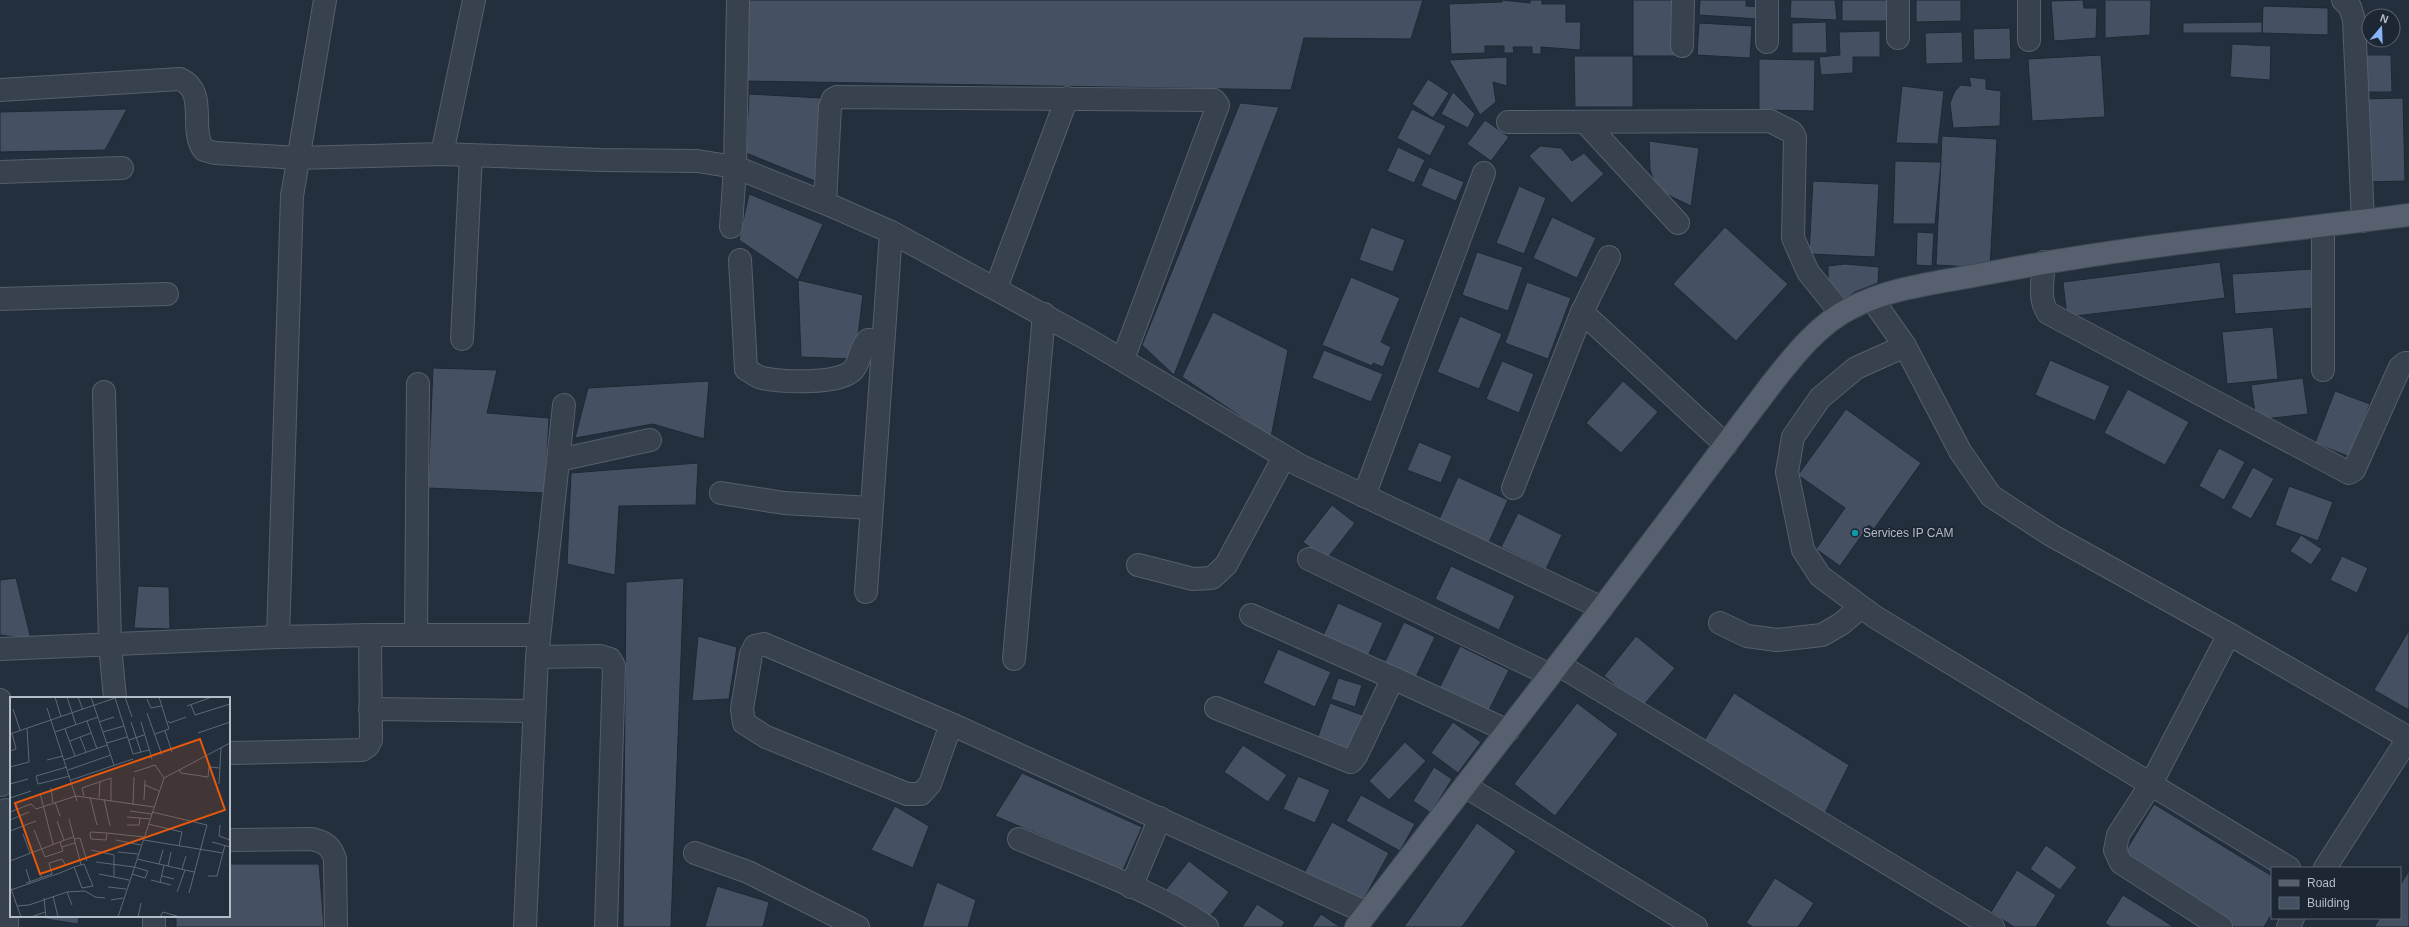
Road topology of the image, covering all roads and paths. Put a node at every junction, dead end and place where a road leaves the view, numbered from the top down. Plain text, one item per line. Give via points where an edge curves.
1 (325, 0) edge
2 (474, 0) edge
3 (738, 0) edge
4 (1683, 0) edge
5 (1767, 0) edge
6 (1898, 0) edge
7 (2029, 0) edge
8 (2343, 0) edge
9 (1898, 38) dead end
10 (2029, 40) dead end
11 (1767, 42) dead end
12 (1682, 46) dead end
13 (0, 90) edge
14 (1067, 98) junction
15 (1508, 122) dead end
16 (1585, 122) junction
17 (442, 154) junction
18 (471, 156) junction
19 (298, 158) junction
20 (122, 168) dead end
21 (735, 168) junction
22 (0, 172) edge
23 (1484, 173) dead end
24 (825, 203) junction
25 (2409, 215) edge
26 (2363, 221) junction
27 (1678, 223) dead end
28 (2323, 226) junction
29 (731, 227) dead end
30 (891, 232) junction
31 (1609, 257) dead end
32 (740, 260) dead end
33 (2044, 262) junction
34 (996, 288) junction
35 (167, 294) dead end
36 (0, 299) edge
37 (1872, 299) junction
38 (1582, 312) junction
39 (1842, 313) junction
40 (1044, 314) junction
41 (462, 339) dead end
42 (883, 341) junction
43 (1905, 346) junction
44 (1123, 359) junction
45 (2409, 363) edge
46 (2323, 370) dead end
47 (418, 384) dead end
48 (104, 392) dead end
49 (564, 405) dead end
50 (650, 440) dead end
51 (1726, 445) junction
52 (1284, 457) junction
53 (559, 460) junction
54 (1512, 488) dead end
55 (721, 493) dead end
56 (1364, 496) junction
57 (871, 508) junction
58 (1309, 559) dead end
59 (1138, 565) dead end
60 (866, 592) dead end
61 (1861, 607) junction
62 (1602, 608) junction
63 (1251, 615) dead end
64 (1720, 623) dead end
65 (2229, 634) junction
66 (370, 635) junction
67 (416, 635) junction
68 (539, 635) junction
69 (278, 637) junction
70 (110, 645) junction
71 (0, 650) edge
72 (537, 657) junction
73 (1014, 659) dead end
74 (1555, 670) junction
75 (1393, 678) junction
76 (114, 697) edge
77 (0, 700) edge
78 (1216, 708) dead end
79 (370, 709) junction
80 (534, 711) junction
81 (951, 724) junction
82 (1508, 731) junction
83 (2409, 738) edge
84 (230, 753) edge
85 (2151, 784) junction
86 (1, 785) edge
87 (1465, 786) junction
88 (6, 810) dead end
89 (1160, 818) junction
90 (1019, 839) dead end
91 (230, 840) edge
92 (694, 853) dead end
93 (9, 857) edge
94 (2287, 867) edge
95 (2326, 867) edge
96 (1131, 887) junction
97 (1362, 920) edge
98 (7, 927) edge
99 (336, 927) edge
100 (525, 927) edge
101 (606, 927) edge
102 (858, 927) edge
103 (1207, 927) edge
104 (1696, 927) edge
105 (1993, 927) edge
106 (2221, 927) edge

1 - 19 street
2 - 17 street
3 - 21 street
4 - 12 street
5 - 11 street
6 - 9 street
7 - 10 street
8 - 26 street via 2350,7 2354,20
13 - 19 street via 180,80 189,83 196,95 197,134 204,150
14 - 24 street via 837,97 833,99 830,107
14 - 34 street
14 - 44 street via 1208,100 1217,103
15 - 16 street
16 - 27 street
16 - 39 street via 1770,120 1792,132 1795,137 1793,238 1808,272
17 - 18 street
17 - 19 street
18 - 21 street via 697,161
18 - 41 street
19 - 69 street via 292,196
20 - 22 street
21 - 24 street
21 - 29 street
23 - 56 street
24 - 30 street
25 - 26 main road
26 - 28 main road
28 - 33 main road
28 - 46 street
30 - 34 street
30 - 42 street
31 - 38 street
32 - 42 street via 746,369 760,378 795,382 830,380 852,371 868,340
33 - 37 main road via 1900,290
33 - 45 street via 2042,298 2043,306 2048,313 2349,473 2354,470 2400,367
34 - 40 street
35 - 36 street
37 - 39 main road
37 - 43 street
38 - 51 street
38 - 54 street
39 - 51 main road via 1818,331 1796,354
40 - 44 street
40 - 73 street
42 - 57 street
43 - 61 street via 1856,368 1820,398 1792,437 1787,472 1803,550 1820,576
43 - 65 street via 1960,451 1991,496 2050,535
44 - 52 street
47 - 67 street
48 - 70 street
49 - 53 street
50 - 53 street
51 - 62 main road
52 - 56 street
52 - 59 street via 1226,565 1212,578 1193,579
53 - 68 street
55 - 57 street via 784,503
56 - 62 street
57 - 60 street
58 - 74 street
61 - 64 street via 1841,624 1822,635 1777,640 1747,636
61 - 85 street
62 - 74 main road
63 - 75 street
65 - 83 street
65 - 85 street
66 - 67 street
66 - 69 street
66 - 79 street
67 - 68 street
68 - 72 street
69 - 70 street
70 - 71 street
70 - 76 street
72 - 80 street
72 - 101 street via 600,656 610,659 614,666
74 - 82 main road
74 - 105 street
75 - 78 street via 1351,762
75 - 82 street
77 - 86 street
79 - 80 street
79 - 84 street via 371,740 362,750
80 - 100 street
81 - 81 street via 764,644 755,646 752,654 742,710 744,723 751,730 907,794 922,794 930,784
81 - 89 street
82 - 87 main road
83 - 95 street
85 - 94 street
85 - 106 street via 2118,835 2115,850 2121,863
87 - 97 main road
87 - 104 street
88 - 93 street
89 - 96 street
89 - 97 street
90 - 96 street
91 - 99 street via 312,839 324,842 332,848 335,859
92 - 102 street via 748,872
93 - 98 street
96 - 103 street via 1191,916

